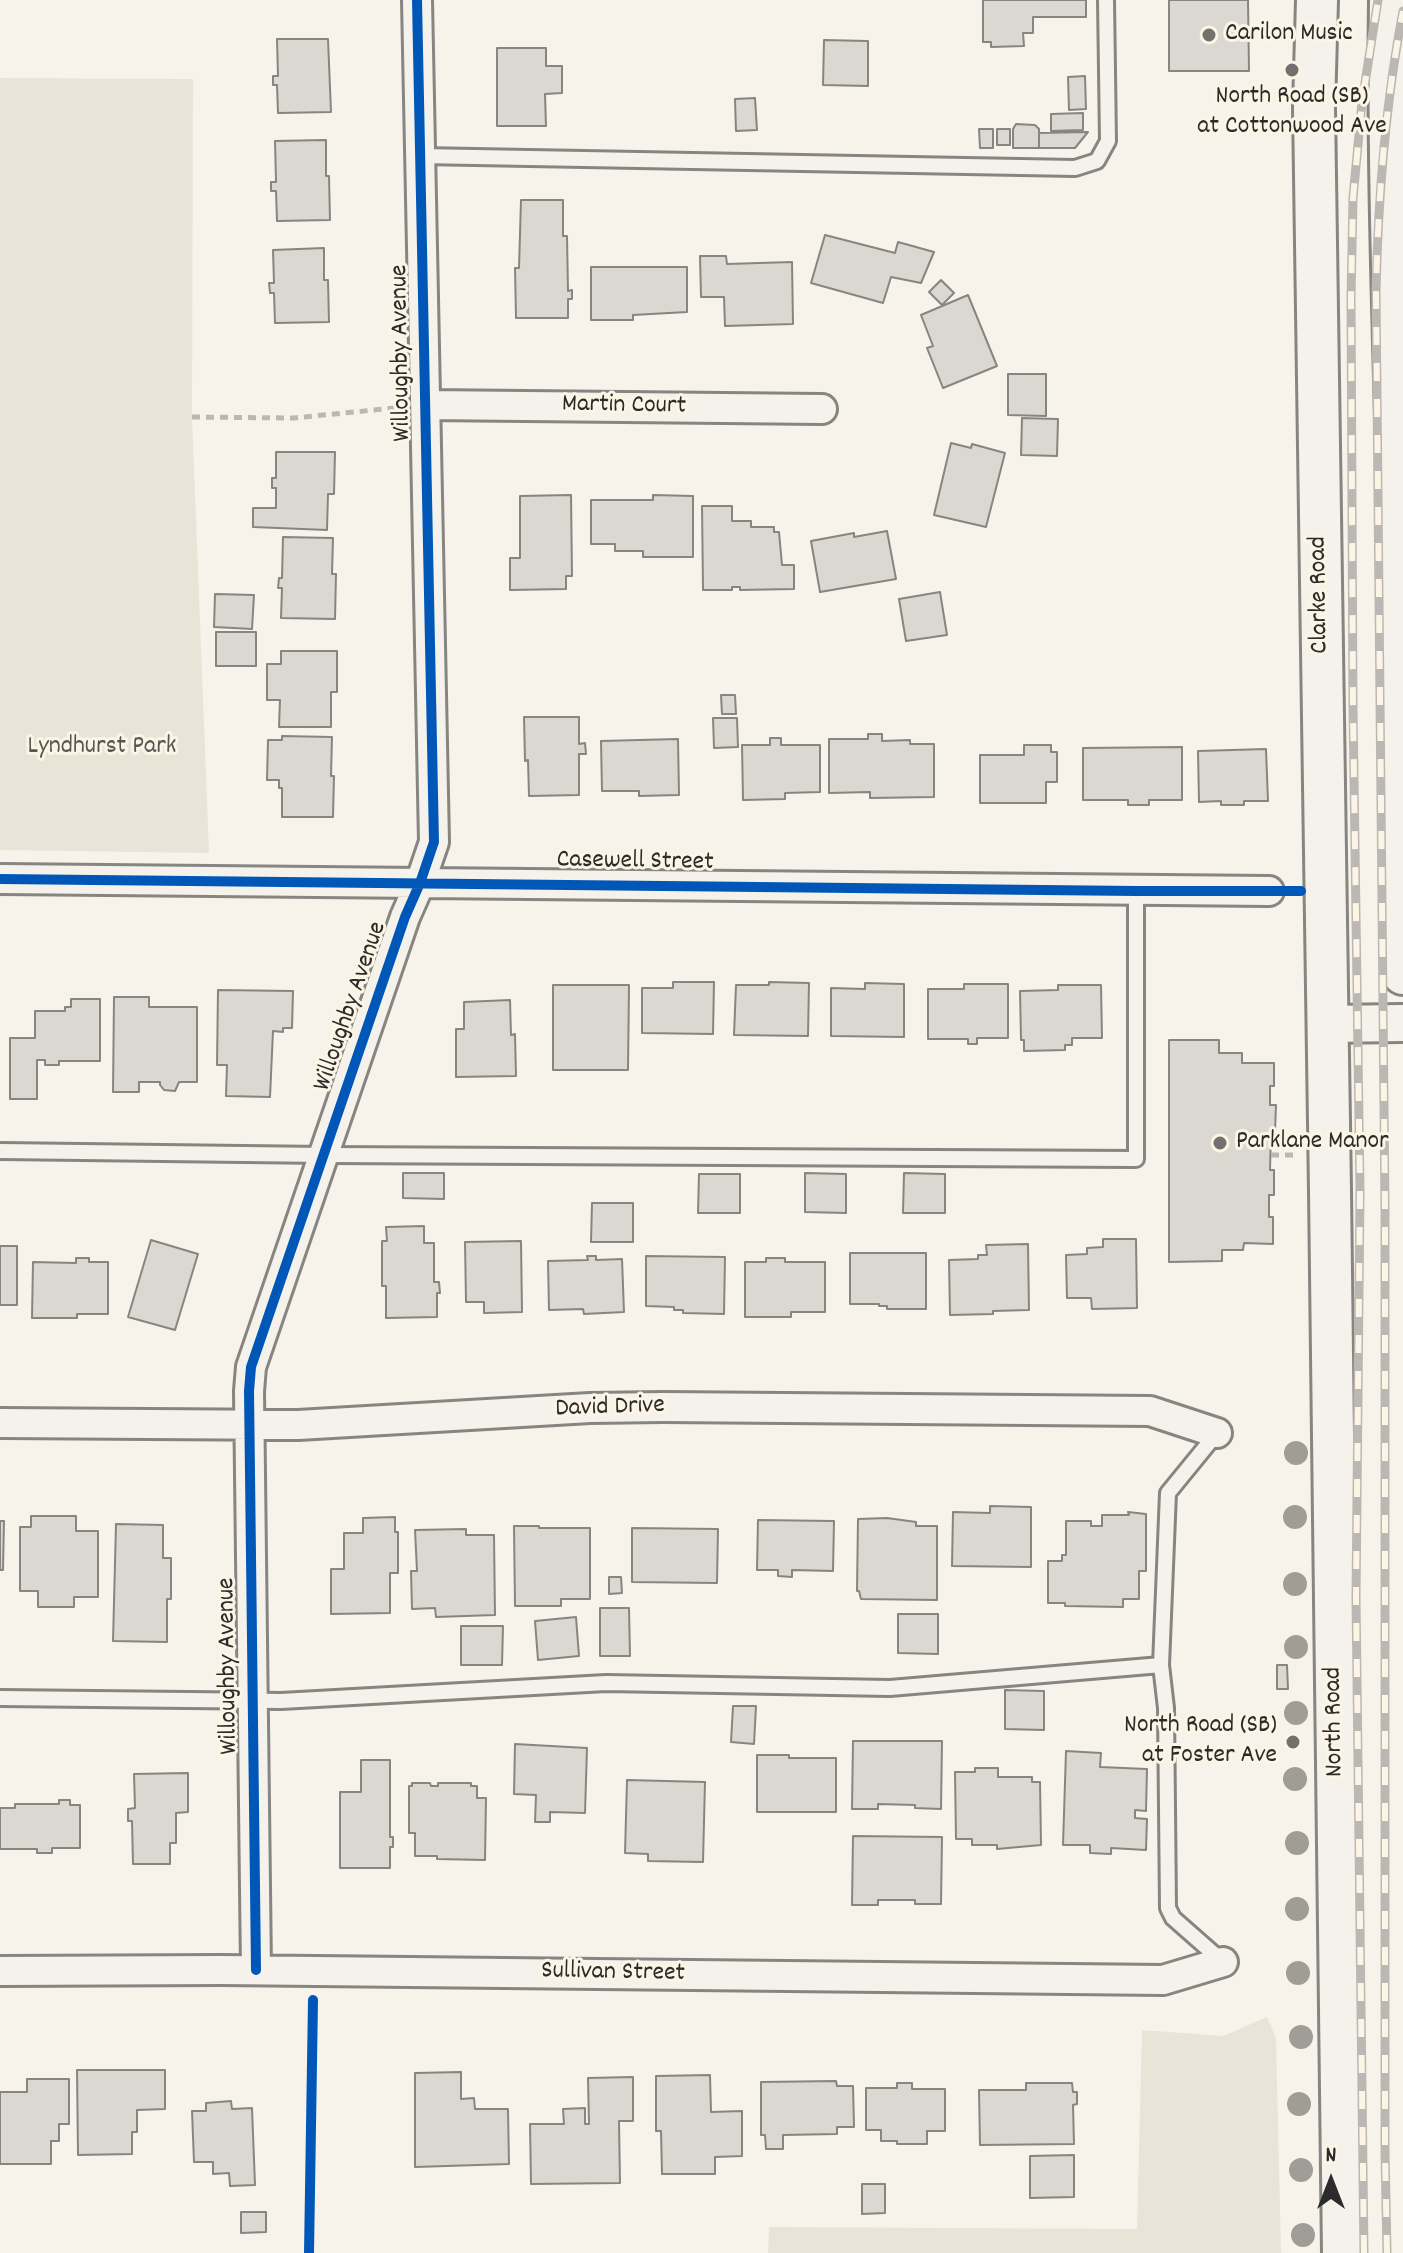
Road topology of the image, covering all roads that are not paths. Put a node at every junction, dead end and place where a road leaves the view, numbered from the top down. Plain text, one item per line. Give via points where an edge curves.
1 (417, 0) edge
2 (1106, 0) edge
3 (1317, 0) edge
4 (1390, 0) edge
5 (420, 156) junction
6 (412, 406) junction
7 (822, 409) dead end
8 (1402, 631) edge
9 (0, 879) edge
10 (420, 883) junction
11 (1136, 891) junction
12 (1269, 891) dead end
13 (1403, 974) edge
14 (1403, 1023) edge
15 (1326, 1024) junction
16 (0, 1151) edge
17 (325, 1155) junction
18 (1330, 1191) joint
19 (0, 1423) edge
20 (250, 1425) junction
21 (1217, 1433) joint
22 (1161, 1665) junction
23 (0, 1698) edge
24 (252, 1700) junction
25 (1223, 1962) joint
26 (256, 1970) junction
27 (0, 1971) edge
28 (1343, 2253) edge

1 - 5 street, Willoughby Avenue
2 - 5 lane via 1108,141 1097,161 1075,168
3 - 15 main road, Clarke Road
4 - 8 main road
5 - 6 street, Willoughby Avenue
6 - 7 street, Martin Court
6 - 10 street, Willoughby Avenue via 434,842
8 - 13 main road
9 - 10 street, Casewell Street
10 - 11 street, Casewell Street
10 - 17 street, Willoughby Avenue
11 - 12 street, Casewell Street
11 - 17 lane via 1136,1159
14 - 15 street
15 - 18 main road, Clarke Road
16 - 17 lane
17 - 20 street, Willoughby Avenue via 251,1367
18 - 28 main road, North Road
19 - 20 street, David Drive
20 - 21 street, David Drive via 605,1408 915,1409 1150,1411
20 - 24 street, Willoughby Avenue
21 - 22 lane via 1168,1493
22 - 24 lane via 890,1688 606,1683
22 - 25 lane via 1168,1908
23 - 24 lane
24 - 26 street, Willoughby Avenue
25 - 26 street, Sullivan Street via 1163,1980
26 - 27 street, Sullivan Street

